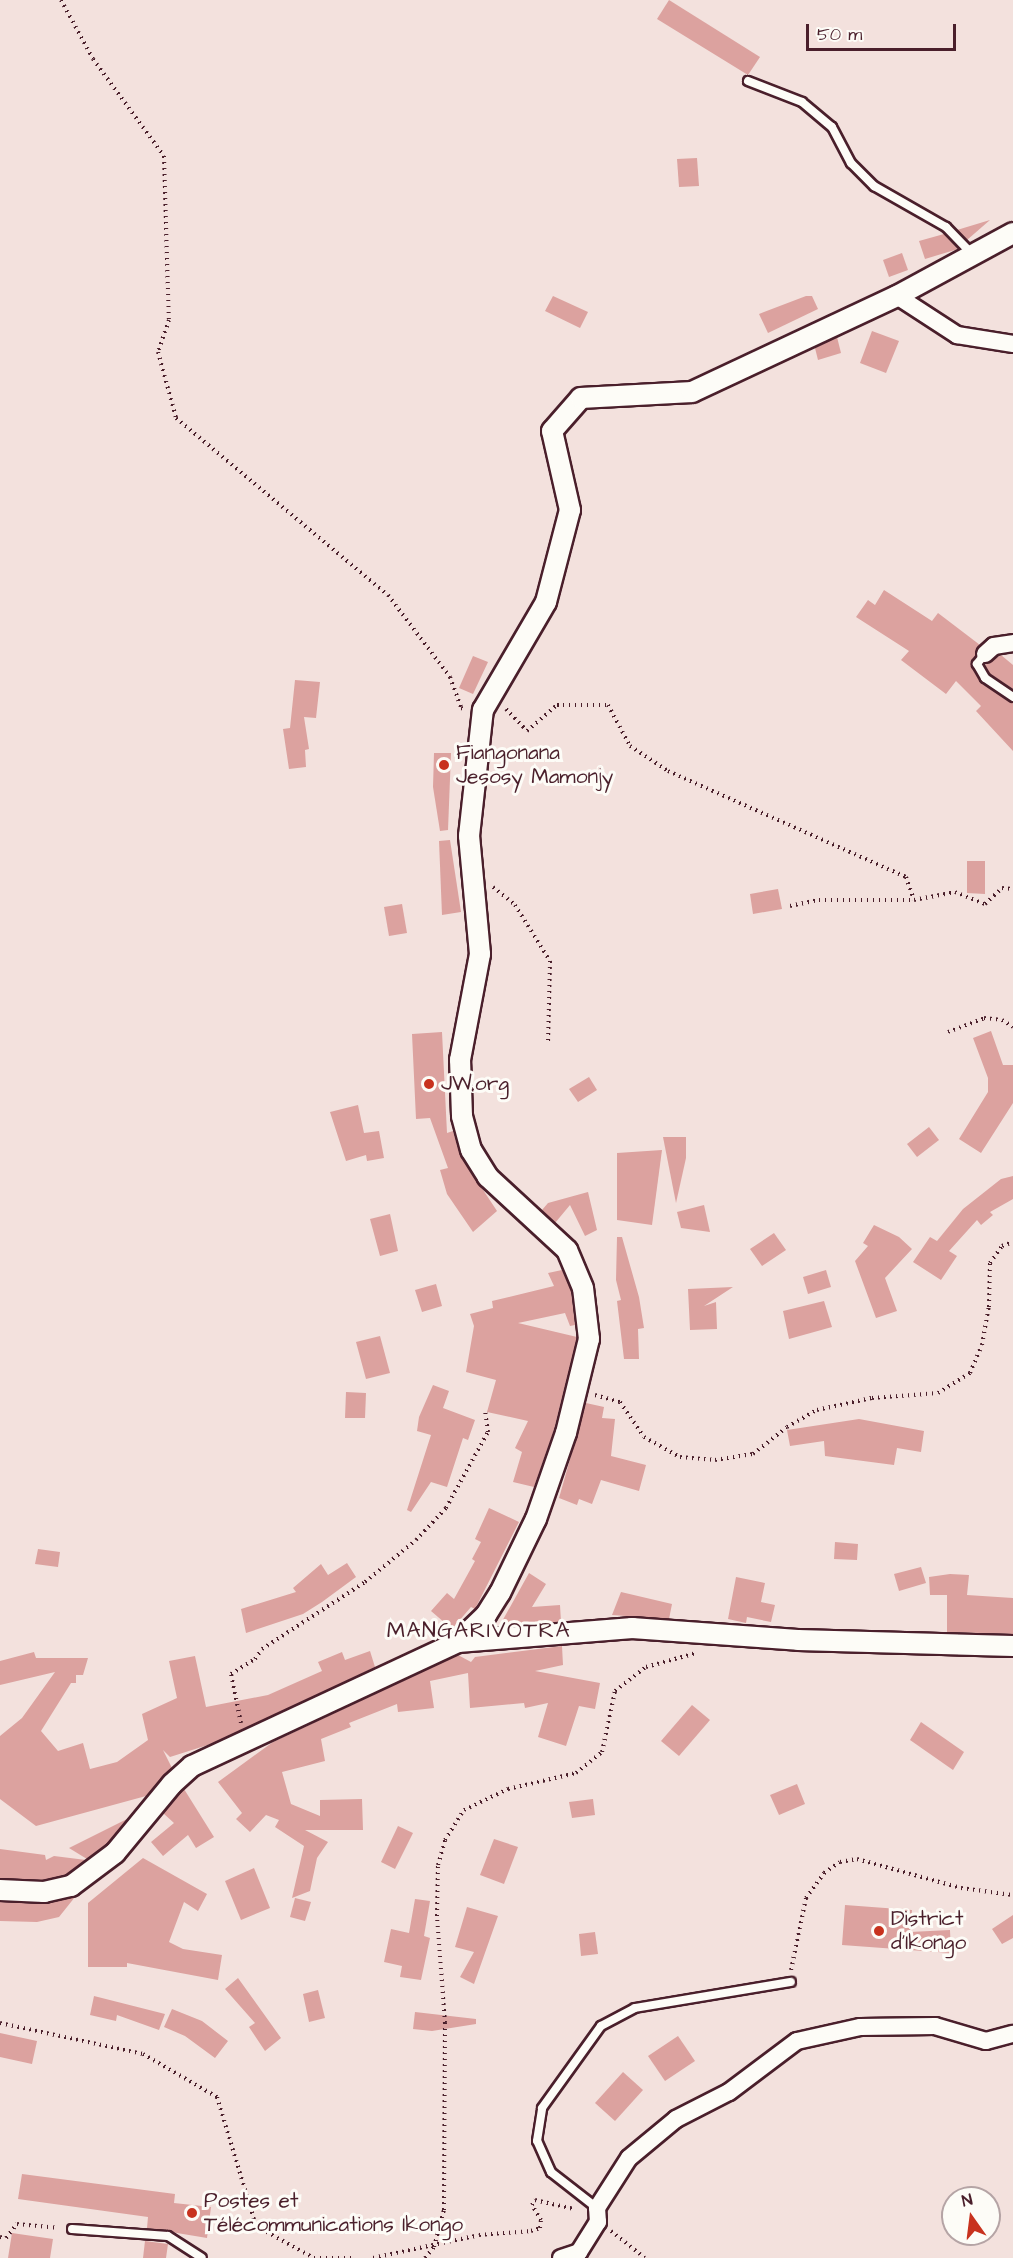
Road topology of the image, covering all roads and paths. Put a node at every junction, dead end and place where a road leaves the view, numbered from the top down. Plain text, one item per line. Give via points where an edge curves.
1 (61, 0) edge
2 (748, 81) dead end
3 (1013, 233) edge
4 (972, 255) junction
5 (897, 296) junction
6 (1013, 344) edge
7 (1013, 643) edge
8 (985, 654) joint
9 (1013, 697) edge
10 (483, 710) junction
11 (472, 871) junction
12 (1013, 889) edge
13 (914, 900) junction
14 (790, 906) dead end
15 (1013, 1027) edge
16 (948, 1032) dead end
17 (548, 1042) dead end
18 (1013, 1242) edge
19 (576, 1390) junction
20 (485, 1411) dead end
21 (458, 1641) junction
22 (1013, 1646) edge
23 (706, 1651) dead end
24 (246, 1738) junction
25 (0, 1890) edge
26 (1013, 1895) edge
27 (791, 1982) joint
28 (0, 2023) edge
29 (1013, 2034) edge
30 (597, 2215) junction
31 (72, 2229) joint
32 (0, 2237) edge
33 (434, 2247) junction
34 (202, 2258) edge
35 (351, 2258) edge
36 (373, 2258) edge
37 (425, 2258) edge
38 (561, 2258) edge
39 (645, 2258) edge

1 - 10 path via 93,59 164,156 169,320 158,352 176,418 388,595 450,677 461,708
2 - 4 lane via 802,102 832,127 851,163 874,186 946,227
3 - 4 street
4 - 5 street
5 - 6 street via 957,334
5 - 10 street via 692,392 581,398 552,431 570,510 546,602
7 - 8 street via 994,646
8 - 9 lane via 977,664 985,678
10 - 11 street via 469,836
10 - 13 path via 510,709 527,731 557,705 608,705 630,746 668,771 906,877
11 - 17 path via 515,905 550,961
11 - 19 street via 480,954 460,1060 462,1116 471,1150 488,1177 567,1250 583,1288 589,1339
12 - 13 path via 1002,888 985,904 955,892
13 - 14 path via 819,900
15 - 16 path via 1002,1020 984,1018
18 - 19 path via 1002,1246 990,1263 989,1307 982,1345 970,1373 938,1393 872,1398 817,1410 753,1454 715,1460 680,1457 644,1437 620,1402
19 - 21 street via 536,1519 495,1600
20 - 24 path via 488,1432 446,1508 416,1540 365,1582 261,1649 255,1659 231,1674
21 - 22 street via 632,1628 798,1640
21 - 24 street via 434,1656 365,1682
23 - 33 path via 646,1667 615,1691 602,1752 576,1773 508,1789 464,1810 445,1840 438,1865 437,1916 445,2023 444,2210
24 - 25 street via 192,1766 172,1784 116,1853 71,1886 44,1892
26 - 27 path via 961,1888 857,1859 840,1862 824,1873 806,1898 791,1956
27 - 30 lane via 635,2008 601,2026 542,2108 537,2141 551,2172
28 - 35 path via 144,2054 217,2097 256,2226 314,2258
29 - 30 street via 986,2041 935,2026 860,2027 797,2041 729,2092 676,2119 629,2158
30 - 33 path via 536,2200 532,2205 541,2220 540,2228 514,2235 478,2235
30 - 38 street via 579,2252
30 - 39 path
31 - 32 path via 17,2224 6,2238
31 - 34 lane via 168,2236
33 - 36 path
33 - 37 path

